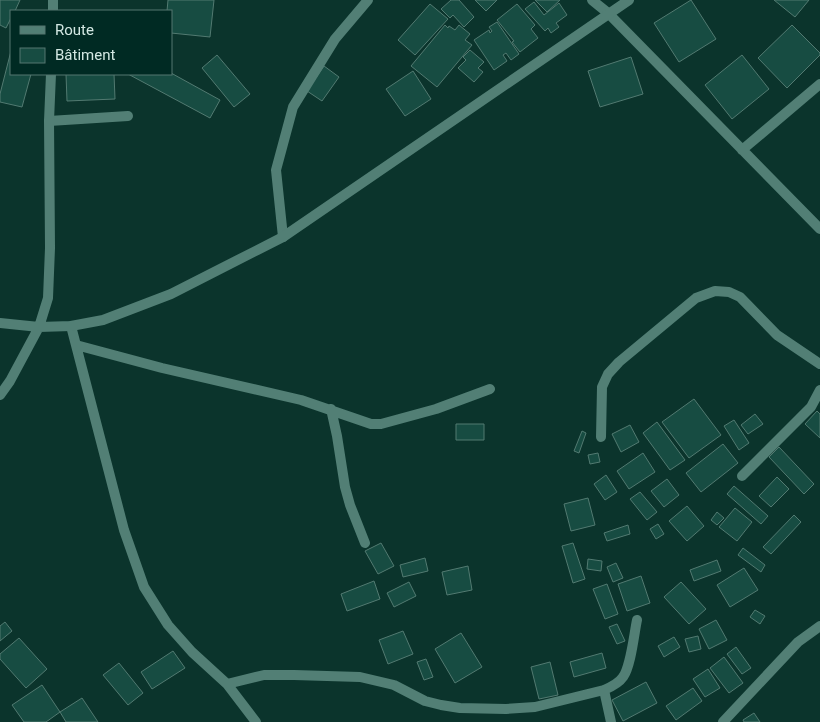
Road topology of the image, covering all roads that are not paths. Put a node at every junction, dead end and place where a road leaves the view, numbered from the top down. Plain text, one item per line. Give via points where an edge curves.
1 (368, 0) edge
2 (592, 0) edge
3 (629, 0) edge
4 (608, 13) junction
5 (51, 75) edge
6 (820, 84) edge
7 (128, 116) dead end
8 (49, 121) junction
9 (742, 150) junction
10 (820, 229) edge
11 (283, 237) junction
12 (0, 323) edge
13 (72, 326) junction
14 (39, 327) junction
15 (76, 345) junction
16 (820, 364) edge
17 (490, 389) dead end
18 (820, 390) edge
19 (0, 395) edge
20 (331, 409) junction
21 (601, 437) dead end
22 (742, 476) dead end
23 (365, 543) dead end
24 (637, 620) dead end
25 (820, 626) edge
26 (227, 684) junction
27 (604, 690) junction
28 (256, 722) edge
29 (611, 722) edge
30 (723, 722) edge

1 - 11 street via 335,40 293,108 276,170
2 - 4 street
3 - 4 street
4 - 9 street
4 - 11 street
5 - 8 street
6 - 9 street
7 - 8 street
8 - 14 street via 48,298
9 - 10 street
11 - 13 street via 171,294 103,320
12 - 14 street
13 - 14 street
13 - 15 street
14 - 19 street
15 - 20 street
15 - 26 street via 124,530 144,587 168,626
16 - 21 street via 777,335 740,297 715,291 696,298 608,374 602,387
17 - 20 street via 436,409 381,424
18 - 22 street via 811,407
20 - 23 street via 348,496
24 - 27 street via 627,670 615,685
25 - 30 street via 798,642
26 - 27 street via 264,675 360,677 394,685 441,706 497,708 535,707
26 - 28 street
27 - 29 street

